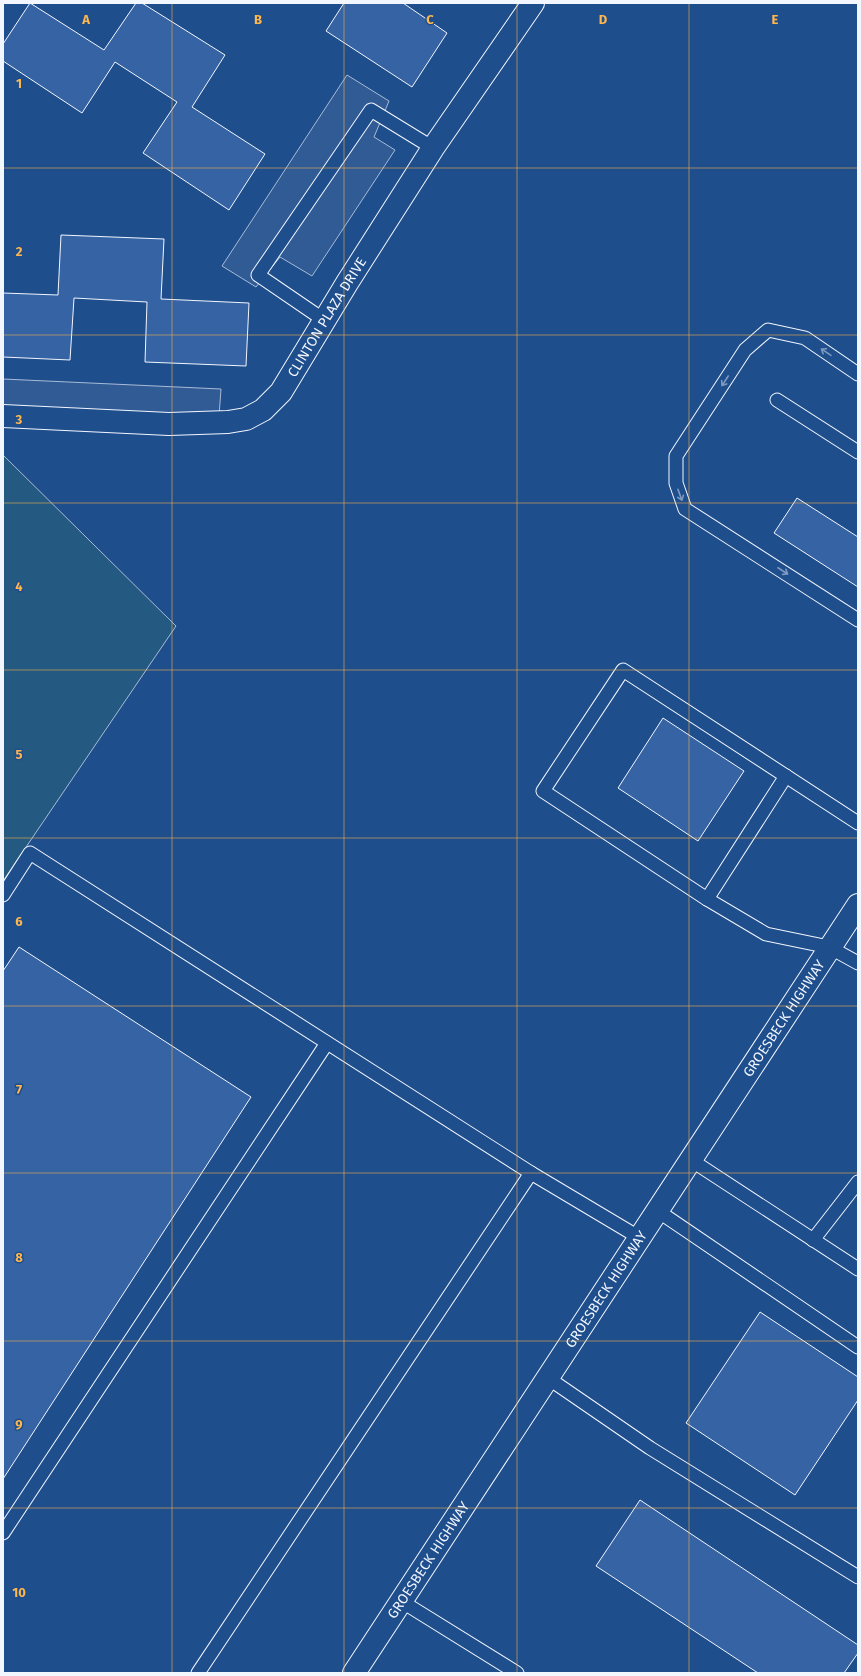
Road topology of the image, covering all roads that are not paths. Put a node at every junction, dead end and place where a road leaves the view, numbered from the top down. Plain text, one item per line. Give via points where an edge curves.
1 (533, 3) edge
2 (433, 148) junction
3 (324, 320) junction
4 (858, 374) edge
5 (777, 400) dead end
6 (3, 416) edge
7 (858, 452) edge
8 (858, 620) edge
9 (786, 776) junction
10 (858, 823) edge
11 (3, 895) edge
12 (707, 899) junction
13 (858, 905) edge
14 (829, 947) junction
15 (858, 963) edge
16 (327, 1043) junction
17 (691, 1160) junction
18 (531, 1173) junction
19 (858, 1182) edge
20 (658, 1211) junction
21 (640, 1238) junction
22 (814, 1240) junction
23 (858, 1269) edge
24 (858, 1348) edge
25 (548, 1378) junction
26 (3, 1533) edge
27 (858, 1577) edge
28 (401, 1601) junction
29 (198, 1673) edge
30 (354, 1673) edge
31 (516, 1673) edge

1 - 2 main road, CLINTON PLAZA DRIVE
2 - 3 main road, CLINTON PLAZA DRIVE
2 - 3 lane via 372,110 258,275
3 - 6 main road, CLINTON PLAZA DRIVE via 281,392 263,410 246,419 169,424
4 -> 8 lane via 805,338 768,330 745,350 676,456 676,483 685,509
5 - 7 lane
9 - 10 lane
9 - 12 lane
9 - 12 lane via 623,670 543,791
11 - 16 lane via 30,853
12 - 14 lane via 766,934
13 - 14 main road, GROESBECK HIGHWAY
14 - 15 lane
14 - 17 main road, GROESBECK HIGHWAY
16 - 18 lane
16 - 26 lane
17 - 20 main road, GROESBECK HIGHWAY
17 - 22 lane
18 - 21 lane
18 - 29 lane
19 - 22 lane
20 - 21 main road, GROESBECK HIGHWAY
20 - 24 lane
21 - 25 main road, GROESBECK HIGHWAY
22 - 23 lane
25 - 27 lane via 650,1448
25 - 28 main road, GROESBECK HIGHWAY
28 - 30 main road, GROESBECK HIGHWAY
28 - 31 lane

